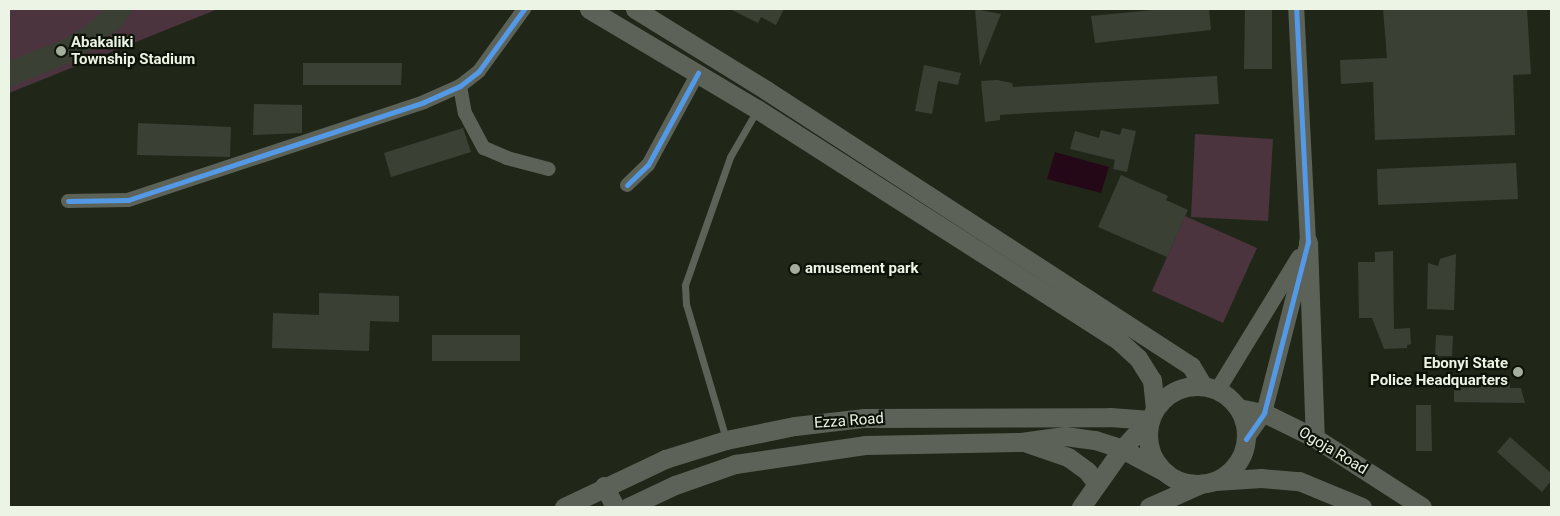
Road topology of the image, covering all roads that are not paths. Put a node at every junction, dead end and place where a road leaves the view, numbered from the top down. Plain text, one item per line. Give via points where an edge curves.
1 (524, 9) edge
2 (590, 9) edge
3 (635, 9) edge
4 (1296, 9) edge
5 (698, 73) junction
6 (460, 86) junction
7 (757, 109) junction
8 (549, 169) dead end
9 (627, 185) dead end
10 (68, 201) dead end
11 (1308, 242) junction
12 (1210, 388) junction
13 (1238, 408) junction
14 (1264, 413) junction
15 (1151, 419) junction
16 (1315, 438) junction
17 (1246, 439) junction
18 (726, 440) junction
19 (1021, 442) junction
20 (1122, 449) junction
21 (1165, 472) junction
22 (1206, 482) junction
23 (1097, 484) junction
24 (604, 486) junction
25 (564, 507) edge
26 (615, 507) edge
27 (628, 507) edge
28 (1081, 507) edge
29 (1149, 507) edge
30 (1362, 507) edge
31 (1422, 507) edge

1 - 6 street via 494,53
2 - 5 main road
3 - 12 main road via 775,95 1190,366
4 - 11 street
5 - 7 main road
5 - 9 street via 648,165
6 - 8 street via 465,113 484,148
6 - 10 street via 424,102 128,200
7 - 15 main road via 1118,340 1138,358 1152,380
7 - 18 lane via 730,157 686,286 686,304
11 - 12 street
11 - 14 street
11 - 16 main road
12 - 13 main road
12 - 15 main road via 1176,391
13 - 14 main road, Ogoja Road
13 - 17 main road
14 - 16 main road, Ogoja Road
14 - 17 street
15 - 18 main road, Ezza Road via 1110,416 863,418 795,426
15 - 20 main road
15 - 21 main road via 1149,445
16 - 31 main road, Ogoja Road
17 - 22 main road via 1244,450 1231,470
18 - 24 main road, Ezza Road via 665,459
19 - 20 main road, Ezza Road via 1066,436 1095,440
19 - 23 main road via 1068,457 1087,471
19 - 27 main road, Ezza Road via 865,445 790,455 736,464 675,485
20 - 21 main road, Ezza Road
20 - 23 main road
21 - 22 main road via 1179,480
22 - 29 main road
22 - 30 main road via 1261,478 1299,481
23 - 28 main road
24 - 25 main road, Ezza Road
24 - 26 main road

